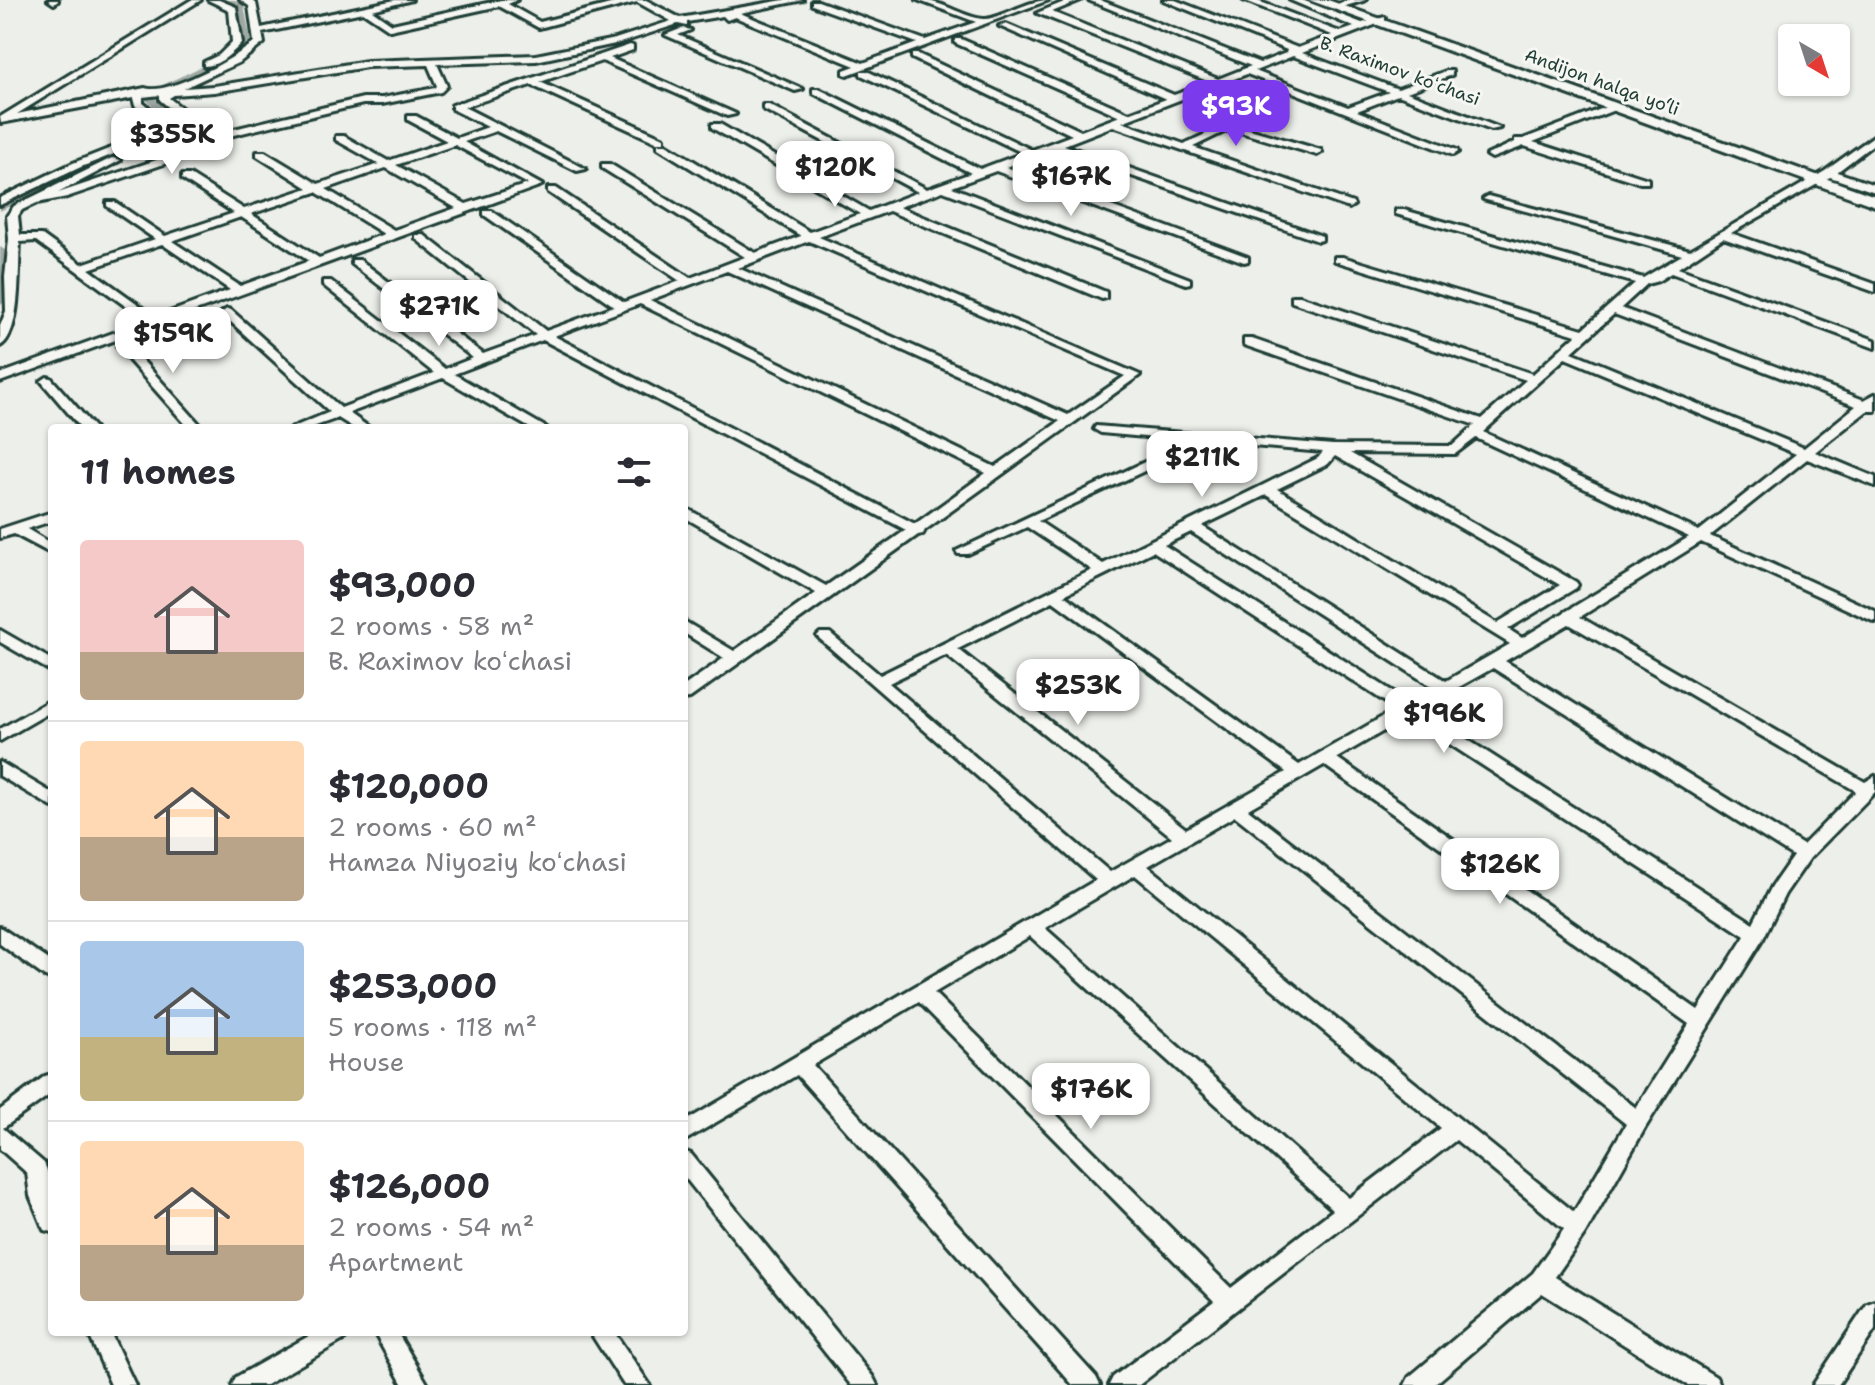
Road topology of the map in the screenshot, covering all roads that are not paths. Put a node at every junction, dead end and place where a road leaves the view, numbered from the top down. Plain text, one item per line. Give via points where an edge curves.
1 (197, 0) edge
2 (212, 0) edge
3 (408, 0) edge
4 (513, 0) edge
5 (638, 0) edge
6 (739, 0) edge
7 (799, 0) edge
8 (921, 0) edge
9 (1077, 0) edge
10 (1092, 0) edge
11 (1167, 0) edge
12 (1247, 0) edge
13 (1294, 0) edge
14 (1316, 0) edge
15 (1362, 0) edge
16 (253, 2) edge
17 (1336, 2) edge
18 (501, 3) junction
19 (815, 3) dead end
20 (1040, 4) edge
21 (752, 6) junction
22 (365, 9) junction
23 (680, 21) junction
24 (984, 22) junction
25 (1373, 22) junction
26 (1003, 26) junction
27 (692, 28) junction
28 (260, 31) junction
29 (1338, 34) junction
30 (670, 35) junction
31 (958, 41) junction
32 (924, 43) junction
33 (1293, 51) junction
34 (601, 57) junction
35 (431, 62) junction
36 (1257, 65) junction
37 (864, 70) junction
38 (1244, 70) junction
39 (847, 72) dead end
40 (1449, 73) dead end
41 (531, 81) junction
42 (1216, 81) junction
43 (798, 89) dead end
44 (172, 90) junction
45 (816, 91) dead end
46 (1398, 92) junction
47 (142, 93) junction
48 (1172, 98) junction
49 (766, 107) dead end
50 (1614, 107) junction
51 (1348, 111) junction
52 (731, 114) dead end
53 (1127, 116) junction
54 (412, 118) dead end
55 (0, 120) edge
56 (1112, 122) junction
57 (716, 126) dead end
58 (185, 127) junction
59 (496, 128) junction
60 (1495, 128) dead end
61 (1081, 135) junction
62 (210, 138) junction
63 (340, 138) dead end
64 (1875, 138) edge
65 (1519, 141) junction
66 (456, 142) junction
67 (1054, 145) junction
68 (1183, 148) junction
69 (1317, 152) dead end
70 (1453, 152) dead end
71 (261, 154) dead end
72 (1032, 154) junction
73 (1492, 155) dead end
74 (389, 164) junction
75 (606, 166) dead end
76 (996, 167) junction
77 (581, 169) dead end
78 (980, 173) junction
79 (1822, 176) junction
80 (186, 177) dead end
81 (1644, 181) dead end
82 (943, 187) junction
83 (316, 189) junction
84 (1875, 189) edge
85 (552, 190) dead end
86 (927, 193) junction
87 (1875, 198) edge
88 (1488, 199) dead end
89 (34, 200) junction
90 (0, 202) edge
91 (111, 204) dead end
92 (1349, 205) dead end
93 (890, 207) junction
94 (465, 208) junction
95 (1400, 212) dead end
96 (242, 213) junction
97 (488, 213) dead end
98 (869, 215) junction
99 (392, 234) junction
100 (1722, 234) junction
101 (420, 237) dead end
102 (810, 237) junction
103 (1318, 238) dead end
104 (15, 239) junction
105 (163, 240) junction
106 (1690, 254) junction
107 (755, 258) junction
108 (1244, 259) dead end
109 (1339, 259) dead end
110 (316, 261) junction
111 (356, 262) dead end
112 (80, 268) junction
113 (729, 268) junction
114 (1670, 269) junction
115 (1186, 281) dead end
116 (1643, 282) junction
117 (327, 283) dead end
118 (690, 283) junction
119 (1875, 288) edge
120 (239, 291) junction
121 (1102, 295) dead end
122 (1296, 299) dead end
123 (642, 301) junction
124 (624, 307) junction
125 (1612, 309) junction
126 (227, 313) dead end
127 (154, 321) junction
128 (1582, 333) junction
129 (546, 337) junction
130 (0, 342) edge
131 (1248, 342) dead end
132 (1875, 344) edge
133 (123, 346) dead end
134 (1562, 352) junction
135 (483, 360) junction
136 (446, 374) junction
137 (0, 378) edge
138 (1534, 378) junction
139 (47, 381) dead end
140 (1872, 405) edge
141 (339, 413) junction
142 (1070, 421) junction
143 (85, 424) edge
144 (192, 424) edge
145 (309, 424) edge
146 (357, 424) edge
147 (533, 424) edge
148 (1480, 428) junction
149 (1101, 429) dead end
150 (1203, 439) junction
151 (1333, 449) junction
152 (1807, 454) junction
153 (997, 473) junction
154 (1875, 482) edge
155 (1266, 489) junction
156 (688, 513) edge
157 (48, 517) edge
158 (1028, 521) junction
159 (1192, 526) junction
160 (16, 529) junction
161 (918, 531) junction
162 (0, 534) edge
163 (1701, 536) junction
164 (1154, 545) junction
165 (48, 548) edge
166 (963, 551) dead end
167 (1102, 570) junction
168 (1571, 585) junction
169 (828, 594) junction
170 (1054, 595) junction
171 (1599, 600) junction
172 (1568, 617) junction
173 (1875, 617) edge
174 (688, 629) edge
175 (1498, 629) junction
176 (0, 635) edge
177 (825, 636) dead end
178 (1521, 644) junction
179 (947, 648) junction
180 (735, 658) junction
181 (1492, 660) junction
182 (48, 665) edge
183 (878, 682) junction
184 (1444, 687) junction
185 (688, 691) edge
186 (48, 706) edge
187 (1408, 708) junction
188 (0, 736) edge
189 (1324, 757) junction
190 (0, 768) edge
191 (1298, 772) junction
192 (1871, 786) edge
193 (48, 798) edge
194 (1236, 808) junction
195 (1185, 838) junction
196 (1804, 854) junction
197 (1136, 866) junction
198 (1109, 881) junction
199 (1032, 927) junction
200 (0, 934) edge
201 (1756, 934) junction
202 (48, 969) edge
203 (922, 993) junction
204 (1700, 1021) junction
205 (799, 1063) junction
206 (48, 1085) edge
207 (0, 1121) edge
208 (1638, 1122) junction
209 (1455, 1129) junction
210 (688, 1130) edge
211 (0, 1136) edge
212 (688, 1165) edge
213 (1348, 1211) junction
214 (48, 1213) edge
215 (1577, 1227) junction
216 (1541, 1280) junction
217 (1229, 1301) junction
218 (1875, 1311) edge
219 (101, 1336) edge
220 (325, 1336) edge
221 (387, 1336) edge
222 (604, 1336) edge
223 (123, 1385) edge
224 (244, 1385) edge
225 (416, 1385) edge
226 (638, 1385) edge
227 (865, 1385) edge
228 (1088, 1385) edge
229 (1121, 1385) edge
230 (1417, 1385) edge
231 (1708, 1385) edge
232 (1825, 1385) edge

1 - 55 street
2 - 47 street via 233,9 237,43 222,57
3 - 22 street
4 - 18 street
5 - 18 street via 539,25
5 - 23 street
6 - 21 street
7 - 21 street
8 - 24 street
9 - 20 street
10 - 36 street
11 - 33 street, B. Raximov koʻchasi
12 - 29 street
13 - 25 street
14 - 25 highway, Andijon halqa yo‘li
15 - 17 street
16 - 28 street
17 - 25 highway, Andijon halqa yo‘li
18 - 22 street via 390,27
19 - 32 street
20 - 24 street
20 - 26 street
20 - 42 street
21 - 23 street
22 - 28 street
23 - 27 street
23 - 35 street via 536,58
24 - 32 street
25 - 29 street
25 - 50 highway, Andijon halqa yo‘li
25 - 79 highway, Andijon halqa yo‘li
26 - 31 street
26 - 48 street
27 - 30 street
27 - 37 street via 735,14
28 - 44 street via 251,52
29 - 33 street
30 - 34 street
30 - 43 street
31 - 53 street
31 - 61 street via 915,56
32 - 37 street
33 - 36 street
33 - 46 street, B. Raximov koʻchasi
34 - 41 street
34 - 52 street
35 - 44 street via 367,64 214,89
35 - 62 street via 442,86 438,90 363,101
36 - 38 street
37 - 39 street
37 - 72 street
38 - 42 street
38 - 51 street
40 - 46 street
41 - 59 street via 455,107
41 - 102 street via 661,143
42 - 48 street
44 - 47 street
44 - 58 street via 163,98 184,115
45 - 78 street
46 - 51 street
46 - 60 street, B. Raximov koʻchasi
47 - 55 street
47 - 90 street via 138,104 163,122 153,135
48 - 53 street
49 - 86 street
50 - 65 street
50 - 79 highway, Andijon halqa yo‘li
51 - 70 street
53 - 56 street
54 - 66 street
56 - 61 street
56 - 68 street
57 - 98 street
58 - 62 street
58 - 89 street
59 - 66 street
59 - 77 street
61 - 67 street
62 - 89 street via 216,143
63 - 74 street
64 - 79 street
65 - 73 street
65 - 81 street
66 - 74 street
66 - 94 street via 537,185
67 - 72 street
67 - 103 street
68 - 69 street via 1229,126
68 - 92 street
71 - 83 street
72 - 76 street
74 - 83 street
74 - 94 street
75 - 107 street
76 - 78 street
76 - 108 street
78 - 82 street
79 - 84 street
79 - 87 highway, Andijon halqa yo‘li
79 - 100 street
80 - 96 street
82 - 86 street
82 - 115 street
83 - 96 street
83 - 99 street
85 - 118 street
86 - 93 street
88 - 106 street
89 - 104 street via 12,216
91 - 105 street
93 - 98 street
93 - 121 street
94 - 99 street
95 - 116 street
96 - 105 street
96 - 110 street
97 - 124 street
98 - 102 street
99 - 110 street
100 - 106 street
100 - 119 street
101 - 129 street
102 - 107 street
102 - 142 street via 1134,375
104 - 112 street via 38,237
104 - 130 street via 12,311
105 - 112 street
105 - 120 street
106 - 114 street
107 - 113 street
109 - 128 street
110 - 120 street
111 - 135 street
112 - 127 street
113 - 118 street
113 - 142 street
114 - 116 street
114 - 132 street
116 - 125 street
117 - 136 street
118 - 123 street
120 - 127 street
122 - 138 street
123 - 124 street
123 - 153 street
124 - 129 street
125 - 128 street
125 - 140 street
126 - 141 street
127 - 137 street
128 - 134 street
129 - 135 street
129 - 161 street
131 - 148 street
133 - 144 street
134 - 138 street
134 - 152 street
135 - 136 street
136 - 141 street
136 - 147 street
138 - 148 street
139 - 143 street
140 - 152 street
141 - 145 street
141 - 146 street
142 - 153 street
148 - 151 street via 1455,450
148 - 163 street
149 - 150 street
150 - 151 street
150 - 158 street
151 - 155 street via 1323,461
151 - 168 street
152 - 154 street
152 - 163 street
153 - 161 street
155 - 159 street
155 - 175 street
156 - 169 street
157 - 160 street
158 - 166 street
158 - 167 street
159 - 164 street
159 - 184 street
160 - 162 street
160 - 165 street
161 - 169 street
163 - 171 street
163 - 173 street
164 - 167 street
164 - 187 street
167 - 170 street
168 - 171 street
168 - 175 street
169 - 180 street
170 - 179 street
170 - 191 street
171 - 172 street
172 - 178 street
172 - 192 street
174 - 180 street
175 - 178 street
176 - 182 street
177 - 183 street
178 - 181 street
179 - 183 street
179 - 195 street
180 - 185 street
181 - 184 street
181 - 196 street
183 - 198 street
184 - 187 street
186 - 188 street
187 - 189 street
187 - 201 street
189 - 191 street
189 - 204 street
190 - 193 street
191 - 194 street
192 - 196 street
194 - 195 street
194 - 208 street
195 - 197 street
196 - 201 street
197 - 198 street
197 - 209 street
198 - 199 street
199 - 203 street
199 - 213 street
200 - 202 street
201 - 204 street
203 - 205 street
203 - 217 street
204 - 208 street
205 - 210 street
205 - 228 street
206 - 207 street
208 - 215 street
209 - 213 street
209 - 215 street
211 - 214 street via 37,1169
212 - 227 street
213 - 217 street
215 - 216 street
216 - 230 street
216 - 231 street
217 - 229 street
218 - 232 street
219 - 223 street
220 - 224 street
221 - 225 street
222 - 226 street

